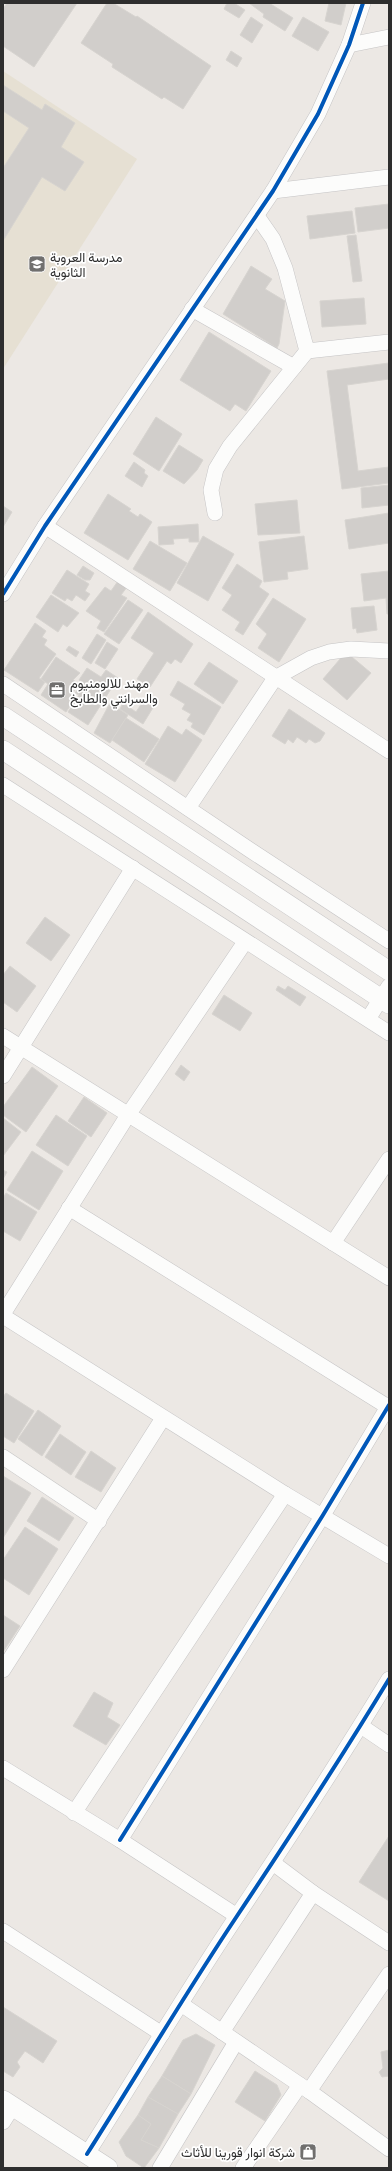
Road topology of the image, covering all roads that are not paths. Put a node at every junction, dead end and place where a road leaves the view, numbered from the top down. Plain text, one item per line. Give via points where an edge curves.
1 (363, 3) edge
2 (389, 37) edge
3 (349, 45) junction
4 (389, 177) edge
5 (273, 191) junction
6 (256, 216) junction
7 (192, 309) junction
8 (389, 342) edge
9 (307, 351) junction
10 (294, 368) junction
11 (215, 513) dead end
12 (45, 526) junction
13 (3, 594) edge
14 (389, 651) edge
15 (275, 678) junction
16 (3, 684) edge
17 (3, 716) edge
18 (3, 750) edge
19 (389, 751) edge
20 (3, 784) edge
21 (188, 808) junction
22 (133, 868) junction
23 (245, 942) junction
24 (389, 942) edge
25 (389, 971) edge
26 (386, 996) edge
27 (368, 1019) junction
28 (389, 1033) edge
29 (3, 1036) edge
30 (20, 1048) junction
31 (3, 1076) edge
32 (128, 1116) junction
33 (389, 1159) edge
34 (69, 1208) junction
35 (333, 1243) junction
36 (389, 1278) edge
37 (3, 1315) edge
38 (388, 1406) edge
39 (163, 1418) junction
40 (3, 1457) edge
41 (285, 1494) junction
42 (323, 1515) junction
43 (99, 1521) junction
44 (389, 1556) edge
45 (3, 1670) edge
46 (389, 1679) edge
47 (361, 1726) junction
48 (389, 1745) edge
49 (3, 1768) edge
50 (74, 1813) junction
51 (120, 1840) junction
52 (273, 1863) junction
53 (313, 1893) junction
54 (237, 1916) junction
55 (3, 1931) edge
56 (389, 1943) edge
57 (389, 1974) edge
58 (181, 2004) junction
59 (222, 2032) junction
60 (162, 2034) junction
61 (236, 2042) junction
62 (304, 2088) junction
63 (8, 2103) edge
64 (3, 2122) edge
65 (389, 2149) edge
66 (87, 2154) junction
67 (108, 2168) edge
68 (160, 2168) edge
69 (243, 2168) edge

1 - 3 street
2 - 3 street
3 - 5 street via 318,114
4 - 5 street
5 - 6 street
6 - 7 street
6 - 9 street via 273,239 285,268
7 - 10 street
7 - 12 street
8 - 9 street
9 - 10 street
10 - 11 street via 230,446 216,469 211,490
12 - 13 street
12 - 15 street
14 - 15 street via 351,649 329,652 311,658
15 - 19 street
15 - 21 street
16 - 21 street
17 - 25 street
18 - 26 street
20 - 22 street
21 - 24 street
22 - 23 street
22 - 30 street
23 - 27 street
23 - 32 street
26 - 27 street
27 - 28 street
29 - 30 street
30 - 31 street
30 - 32 street
32 - 34 street
32 - 35 street
33 - 35 street
34 - 37 street
34 - 38 street
35 - 36 street
37 - 39 street
38 - 42 street
39 - 41 street
39 - 43 street
40 - 43 street
41 - 42 street
41 - 50 street
42 - 44 street
42 - 51 street
43 - 45 street
46 - 47 street
47 - 48 street
47 - 52 street
49 - 50 street
50 - 51 street
51 - 54 street
52 - 53 street
52 - 54 street
53 - 56 street
53 - 59 street
54 - 58 street
55 - 60 street
57 - 62 street
58 - 59 street
58 - 60 street
59 - 61 street
60 - 66 street
61 - 62 street
61 - 68 street
62 - 65 street
62 - 69 street
63 - 64 street
63 - 66 street
66 - 67 street

